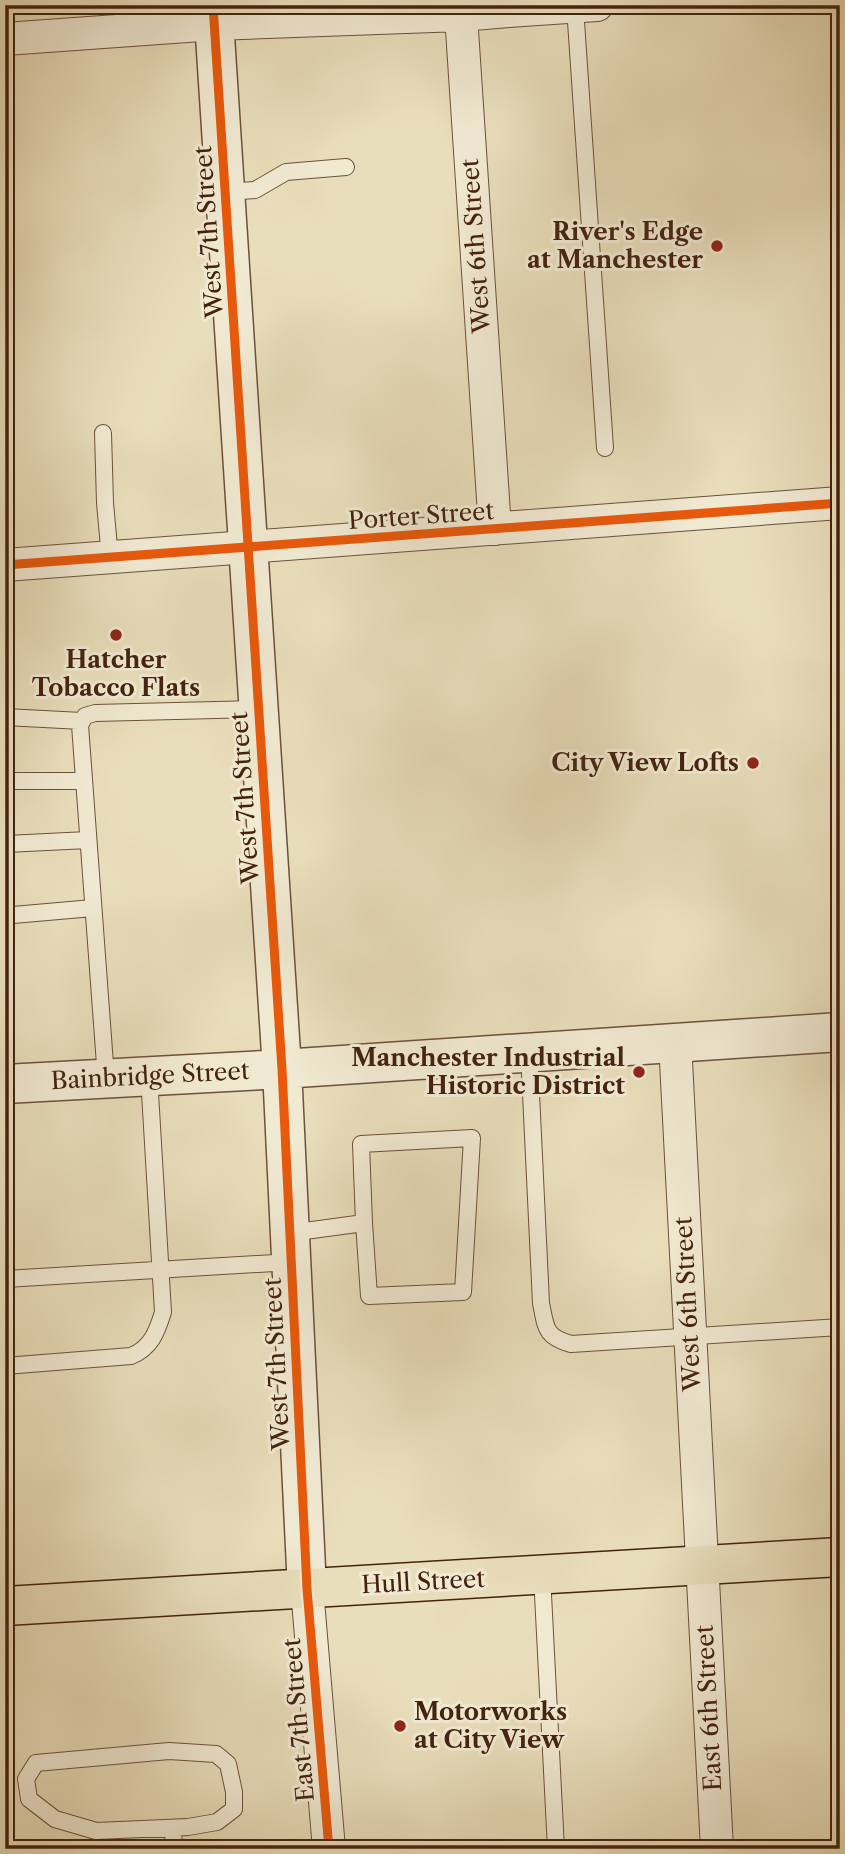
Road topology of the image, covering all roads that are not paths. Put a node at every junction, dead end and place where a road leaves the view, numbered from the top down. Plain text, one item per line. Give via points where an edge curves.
1 (586, 6) edge
2 (508, 8) edge
3 (445, 12) edge
4 (214, 15) edge
5 (5, 39) edge
6 (346, 167) dead end
7 (226, 192) junction
8 (103, 433) dead end
9 (605, 449) dead end
10 (840, 503) edge
11 (495, 529) junction
12 (248, 548) junction
13 (110, 558) junction
14 (5, 565) edge
15 (259, 709) junction
16 (5, 717) edge
17 (82, 721) junction
18 (5, 781) edge
19 (84, 781) junction
20 (88, 840) junction
21 (6, 844) edge
22 (93, 908) junction
23 (13, 915) dead end
24 (840, 1031) edge
25 (675, 1042) junction
26 (529, 1052) junction
27 (282, 1069) junction
28 (149, 1076) junction
29 (106, 1078) junction
30 (5, 1084) edge
31 (364, 1223) junction
32 (290, 1248) junction
33 (159, 1270) junction
34 (5, 1279) edge
35 (840, 1327) edge
36 (690, 1337) junction
37 (5, 1366) edge
38 (840, 1558) edge
39 (701, 1567) junction
40 (542, 1575) junction
41 (307, 1589) junction
42 (5, 1606) edge
43 (173, 1829) junction
44 (174, 1849) edge
45 (329, 1849) edge
46 (556, 1849) edge
47 (717, 1849) edge

1 - 2 street
1 - 9 lane
2 - 3 street
3 - 4 street
3 - 11 street, West 6th Street
4 - 5 street
4 - 7 street, West 7th Street
6 - 7 lane via 286,172 255,190
7 - 12 street, West 7th Street
8 - 13 lane
10 - 11 street, Porter Street
11 - 12 street, Porter Street
12 - 13 street, Porter Street
12 - 15 street, West 7th Street
13 - 14 street, Porter Street
15 - 17 lane via 95,713
15 - 27 street, West 7th Street
16 - 17 lane
17 - 19 lane
18 - 19 lane
19 - 20 lane
20 - 21 lane
20 - 22 lane
22 - 23 lane
22 - 29 lane
24 - 25 street, Bainbridge Street
25 - 26 street, Bainbridge Street
25 - 36 street, West 6th Street
26 - 27 street, Bainbridge Street
26 - 36 lane via 541,1303 547,1332 571,1345
27 - 28 street, Bainbridge Street
27 - 32 street, West 7th Street
28 - 29 street, Bainbridge Street
28 - 33 lane
29 - 30 street, Bainbridge Street
31 - 31 lane via 361,1144 472,1138 463,1292 369,1296
31 - 32 lane
32 - 33 lane
32 - 41 street, West 7th Street
33 - 34 lane
33 - 37 lane via 163,1312 144,1351 131,1356
35 - 36 lane
36 - 39 street, West 6th Street
38 - 39 main road, Hull Street
39 - 40 main road, Hull Street
39 - 47 street, East 6th Street
40 - 41 main road, Hull Street
40 - 46 lane
41 - 42 main road, Hull Street
41 - 45 street, East 7th Street
43 - 43 lane via 96,1831 55,1819 29,1799 26,1779 36,1763 169,1751 216,1754 228,1763 234,1809 217,1822
43 - 44 lane

